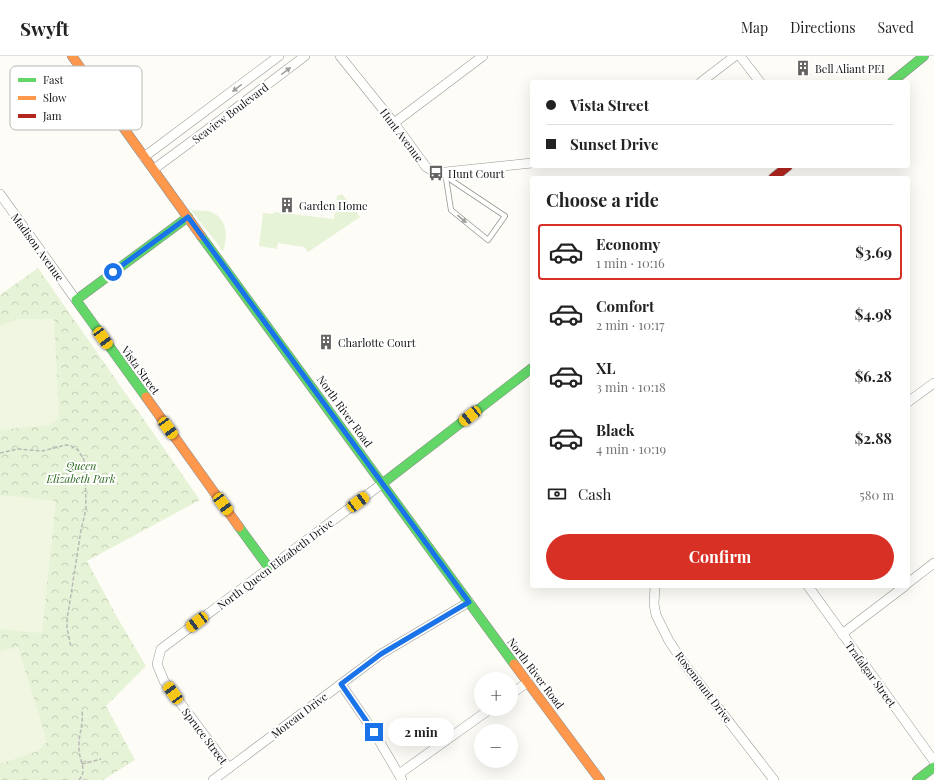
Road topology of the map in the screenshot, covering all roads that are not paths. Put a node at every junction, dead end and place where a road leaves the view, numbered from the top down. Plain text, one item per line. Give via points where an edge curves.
1 (72, 56) edge
2 (279, 56) edge
3 (305, 56) edge
4 (340, 56) edge
5 (483, 56) edge
6 (735, 56) edge
7 (740, 56) edge
8 (924, 56) edge
9 (79, 66) edge
10 (704, 80) edge
11 (758, 80) edge
12 (894, 80) edge
13 (394, 123) junction
14 (125, 130) edge
15 (144, 157) junction
16 (530, 163) edge
17 (786, 168) edge
18 (154, 169) junction
19 (447, 172) junction
20 (776, 176) edge
21 (0, 194) edge
22 (188, 217) junction
23 (76, 300) junction
24 (530, 370) edge
25 (934, 383) edge
26 (910, 399) edge
27 (383, 483) junction
28 (934, 563) edge
29 (269, 568) junction
30 (910, 582) edge
31 (655, 588) edge
32 (809, 588) edge
33 (902, 588) edge
34 (469, 602) junction
35 (842, 634) junction
36 (157, 664) joint
37 (528, 682) junction
38 (341, 684) junction
39 (518, 689) edge
40 (481, 716) edge
41 (934, 761) edge
42 (934, 767) edge
43 (229, 768) junction
44 (400, 777) edge
45 (213, 780) edge
46 (600, 780) edge
47 (774, 780) edge
48 (917, 780) edge

1 - 9 main road, North River Road
2 -> 15 street, Seaview Boulevard
18 -> 3 street, Seaview Boulevard
4 - 13 street, Hunt Avenue
5 - 13 street
6 - 10 street
7 - 11 street
8 - 12 main road
13 - 19 street, Hunt Avenue via 426,167 436,173
14 - 15 main road, North River Road
15 - 18 main road, North River Road
16 - 19 street, Hunt Avenue
17 - 20 main road
18 - 22 main road, North River Road
19 -> 19 lane via 451,210 488,240 505,216 451,180
21 - 23 street, Madison Avenue
22 - 23 main road
22 - 27 main road, North River Road
23 - 29 main road, Vista Street
24 - 27 main road
25 - 26 street
27 - 29 street, North Queen Elizabeth Drive
27 - 34 main road, North River Road
28 - 30 street
29 - 36 street, North Queen Elizabeth Drive via 161,649
31 - 47 street, Rosemount Drive via 656,615 670,641 686,666
32 - 35 street, Trafalgar Street
33 - 35 street
34 - 37 main road, North River Road
34 - 38 street, Moreau Drive via 381,654
35 - 41 street, Trafalgar Street
36 - 43 street, Spruce Street via 164,681
37 - 39 street
37 - 46 main road, North River Road
38 - 43 street, Moreau Drive
38 - 44 street via 374,732
40 - 44 street
42 - 48 main road
43 - 45 street, Moreau Drive

